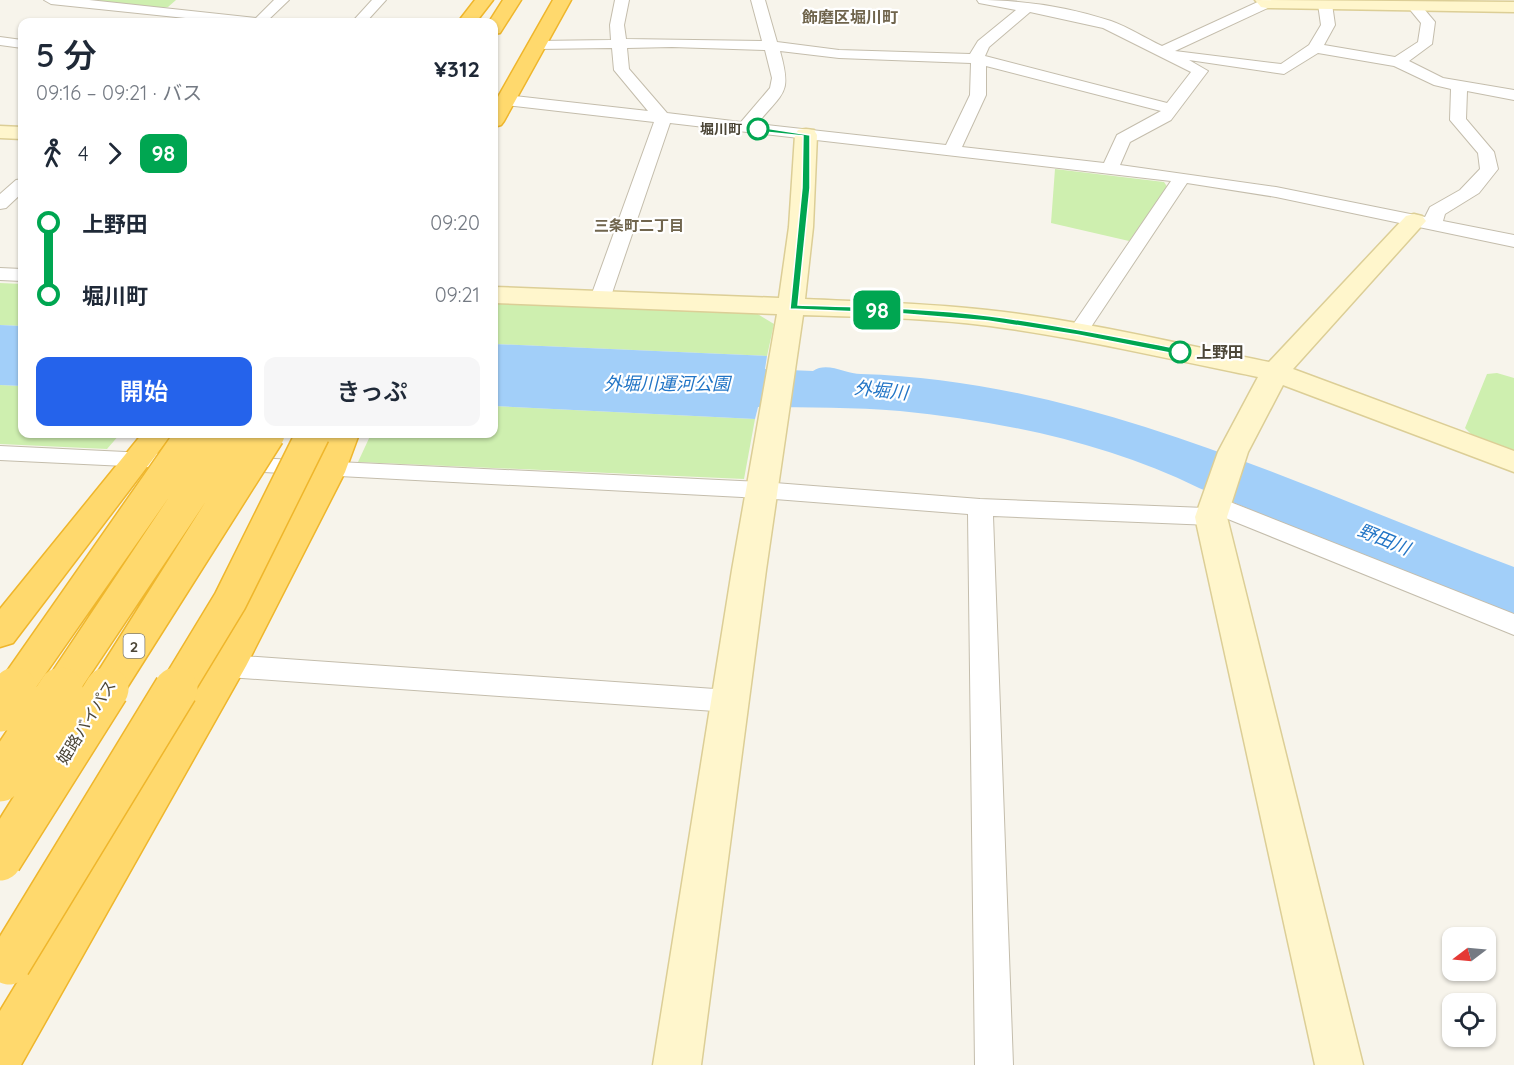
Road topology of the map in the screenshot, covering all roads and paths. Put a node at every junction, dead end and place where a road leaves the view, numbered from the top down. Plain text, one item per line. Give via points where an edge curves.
1 (51, 0) edge
2 (184, 0) edge
3 (282, 0) edge
4 (379, 0) edge
5 (484, 0) edge
6 (512, 0) edge
7 (562, 0) edge
8 (622, 0) edge
9 (758, 0) edge
10 (984, 0) edge
11 (1265, 1) edge
12 (1375, 2) edge
13 (1484, 3) edge
14 (1325, 4) junction
15 (1414, 6) junction
16 (1028, 7) junction
17 (1514, 7) edge
18 (169, 13) junction
19 (162, 18) edge
20 (218, 18) edge
21 (262, 18) edge
22 (363, 18) edge
23 (470, 18) edge
24 (498, 23) edge
25 (0, 41) edge
26 (18, 43) edge
27 (537, 45) junction
28 (618, 46) junction
29 (771, 46) junction
30 (1315, 48) junction
31 (1164, 52) junction
32 (977, 59) junction
33 (1398, 62) junction
34 (1459, 87) junction
35 (1514, 94) edge
36 (506, 100) junction
37 (1171, 110) junction
38 (498, 115) edge
39 (663, 118) junction
40 (745, 128) junction
41 (0, 132) edge
42 (18, 133) edge
43 (807, 135) junction
44 (952, 150) junction
45 (1110, 168) junction
46 (1182, 177) junction
47 (18, 188) edge
48 (0, 204) edge
49 (1423, 223) junction
50 (1514, 241) edge
51 (0, 274) edge
52 (18, 275) edge
53 (498, 295) edge
54 (600, 299) junction
55 (793, 307) junction
56 (1078, 332) junction
57 (1275, 372) junction
58 (190, 438) edge
59 (228, 438) edge
60 (265, 438) edge
61 (147, 446) edge
62 (331, 447) edge
63 (0, 453) edge
64 (1514, 462) edge
65 (761, 490) junction
66 (980, 507) junction
67 (1213, 510) junction
68 (1514, 625) edge
69 (0, 634) edge
70 (228, 666) junction
71 (729, 700) junction
72 (0, 710) edge
73 (0, 780) edge
74 (0, 859) edge
75 (5, 970) edge
76 (0, 1056) edge
77 (677, 1065) edge
78 (994, 1065) edge
79 (1340, 1065) edge

1 - 18 street
2 - 18 street
3 - 21 street
4 - 22 street
5 - 23 highway
6 - 24 highway
7 - 27 highway
8 - 28 street
9 - 29 street
10 - 16 street
11 - 14 street
11 - 31 street
12 - 14 street
12 - 15 street
13 - 15 street
13 - 17 street
14 - 30 street via 1328,25
15 - 33 street via 1428,22 1425,44
16 - 31 street via 1084,18
16 - 32 street via 983,44
18 - 19 street
18 - 20 street
25 - 26 street
27 - 28 street
27 - 36 highway
28 - 29 street
28 - 39 street via 622,70
29 - 32 street via 839,54
29 - 40 street via 780,78 778,89
30 - 31 street via 1284,69
30 - 33 street
31 - 37 street via 1200,71
32 - 37 street
32 - 44 street via 978,95
33 - 34 street
34 - 35 street
34 - 49 street via 1458,120 1486,152 1489,169 1467,196 1436,211
36 - 38 highway
36 - 39 street
37 - 45 street via 1124,139
39 - 40 street
39 - 54 street
40 - 43 street
41 - 42 street
43 - 44 street
43 - 55 street via 806,188
44 - 45 street
45 - 46 street
46 - 49 street
46 - 56 street
47 - 48 street
49 - 50 street
49 - 57 street
51 - 52 street
53 - 54 street
54 - 55 street
55 - 56 street via 988,318
55 - 65 street
56 - 57 street
57 - 64 street
57 - 67 street via 1233,452
58 - 72 highway, bridge
59 - 73 highway, 2, bridge
60 - 74 highway, 姫路バイパス / 2, bridge
61 - 62 street
61 - 63 street
61 - 69 highway
62 - 65 street
62 - 70 highway
62 - 75 highway, bridge via 230,601
65 - 66 street
65 - 71 street
66 - 67 street
66 - 78 street
67 - 68 street
67 - 79 street
70 - 71 street
70 - 76 highway
71 - 77 street

